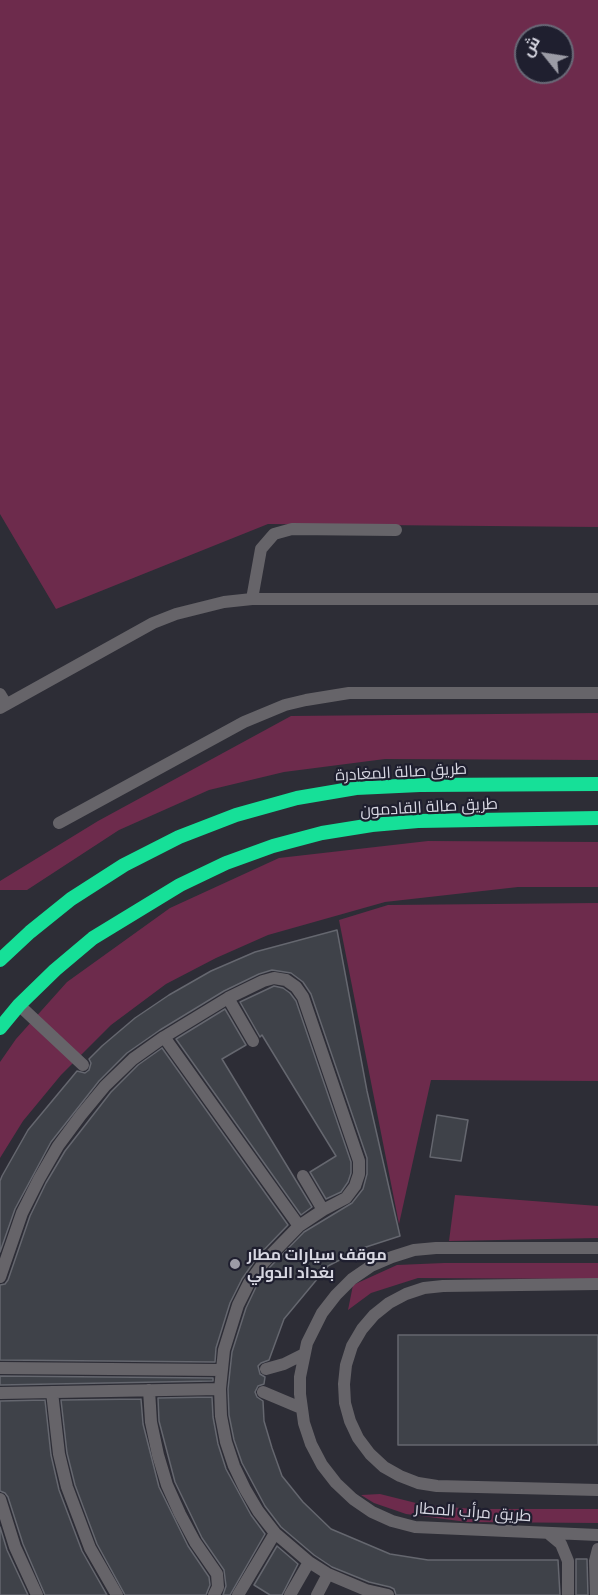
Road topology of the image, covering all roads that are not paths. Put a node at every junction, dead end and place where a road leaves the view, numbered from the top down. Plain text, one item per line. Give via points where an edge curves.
1 (396, 530) dead end
2 (252, 599) junction
3 (598, 599) edge
4 (598, 693) edge
5 (2, 702) edge
6 (598, 784) edge
7 (598, 818) edge
8 (59, 823) dead end
9 (0, 960) edge
10 (228, 998) junction
11 (19, 1005) junction
12 (0, 1028) edge
13 (164, 1037) junction
14 (253, 1041) dead end
15 (82, 1065) dead end
16 (303, 1176) dead end
17 (322, 1210) junction
18 (299, 1226) junction
19 (598, 1248) edge
20 (0, 1277) edge
21 (598, 1284) edge
22 (304, 1354) junction
23 (0, 1368) edge
24 (266, 1369) dead end
25 (221, 1370) junction
26 (220, 1389) junction
27 (148, 1390) junction
28 (52, 1392) junction
29 (263, 1392) dead end
30 (0, 1393) edge
31 (301, 1408) junction
32 (598, 1490) edge
33 (0, 1500) edge
34 (275, 1533) junction
35 (549, 1534) junction
36 (598, 1535) edge
37 (598, 1549) edge
38 (309, 1562) junction
39 (328, 1574) junction
40 (37, 1595) edge
41 (117, 1595) edge
42 (214, 1595) edge
43 (238, 1595) edge
44 (290, 1595) edge
45 (317, 1595) edge
46 (388, 1595) edge
47 (568, 1595) edge
48 (596, 1595) edge

1 - 2 lane via 292,529 274,534 261,549
2 - 3 lane
2 - 5 lane via 200,607 153,623
4 - 8 lane via 349,693 285,705 244,722
6 - 9 main road, طريق صالة المغادرة via 356,789 297,798 236,815 179,837 124,865 72,899
7 - 11 main road, طريق صالة القادمون via 418,821 322,833 273,846 189,880 137,910 93,938
10 - 13 lane
10 - 14 lane
10 - 17 lane via 274,978 286,980 303,996 359,1161 355,1186 346,1198
11 - 12 main road, طريق صالة القادمون
11 - 15 lane
13 - 18 lane
13 - 20 lane via 105,1086 58,1146 22,1213
16 - 17 lane
17 - 18 lane
18 - 25 lane via 249,1282 229,1330
19 - 22 lane, طريق مرأب المطار via 436,1248 392,1257 371,1266 336,1294 317,1323
21 - 32 lane via 443,1286 406,1294 389,1303 362,1329 352,1346 344,1384 345,1403 358,1438 377,1460 400,1476 437,1486
22 - 24 lane
22 - 31 lane, طريق مرأب المطار
23 - 25 lane
25 - 26 lane
26 - 27 lane
26 - 34 lane via 221,1416 234,1466 244,1489
27 - 28 lane
27 - 42 lane via 151,1422 167,1485 195,1542 217,1574
28 - 30 lane
28 - 41 lane via 67,1487 90,1548
29 - 31 lane
31 - 35 lane, طريق مرأب المطار via 311,1444 322,1465 352,1499 372,1512 415,1527
33 - 40 lane via 15,1547
34 - 38 lane
34 - 43 lane
35 - 36 lane, طريق مرأب المطار
35 - 47 lane via 561,1544 568,1561
37 - 48 lane
38 - 39 lane
38 - 44 lane
39 - 45 lane
39 - 46 lane

